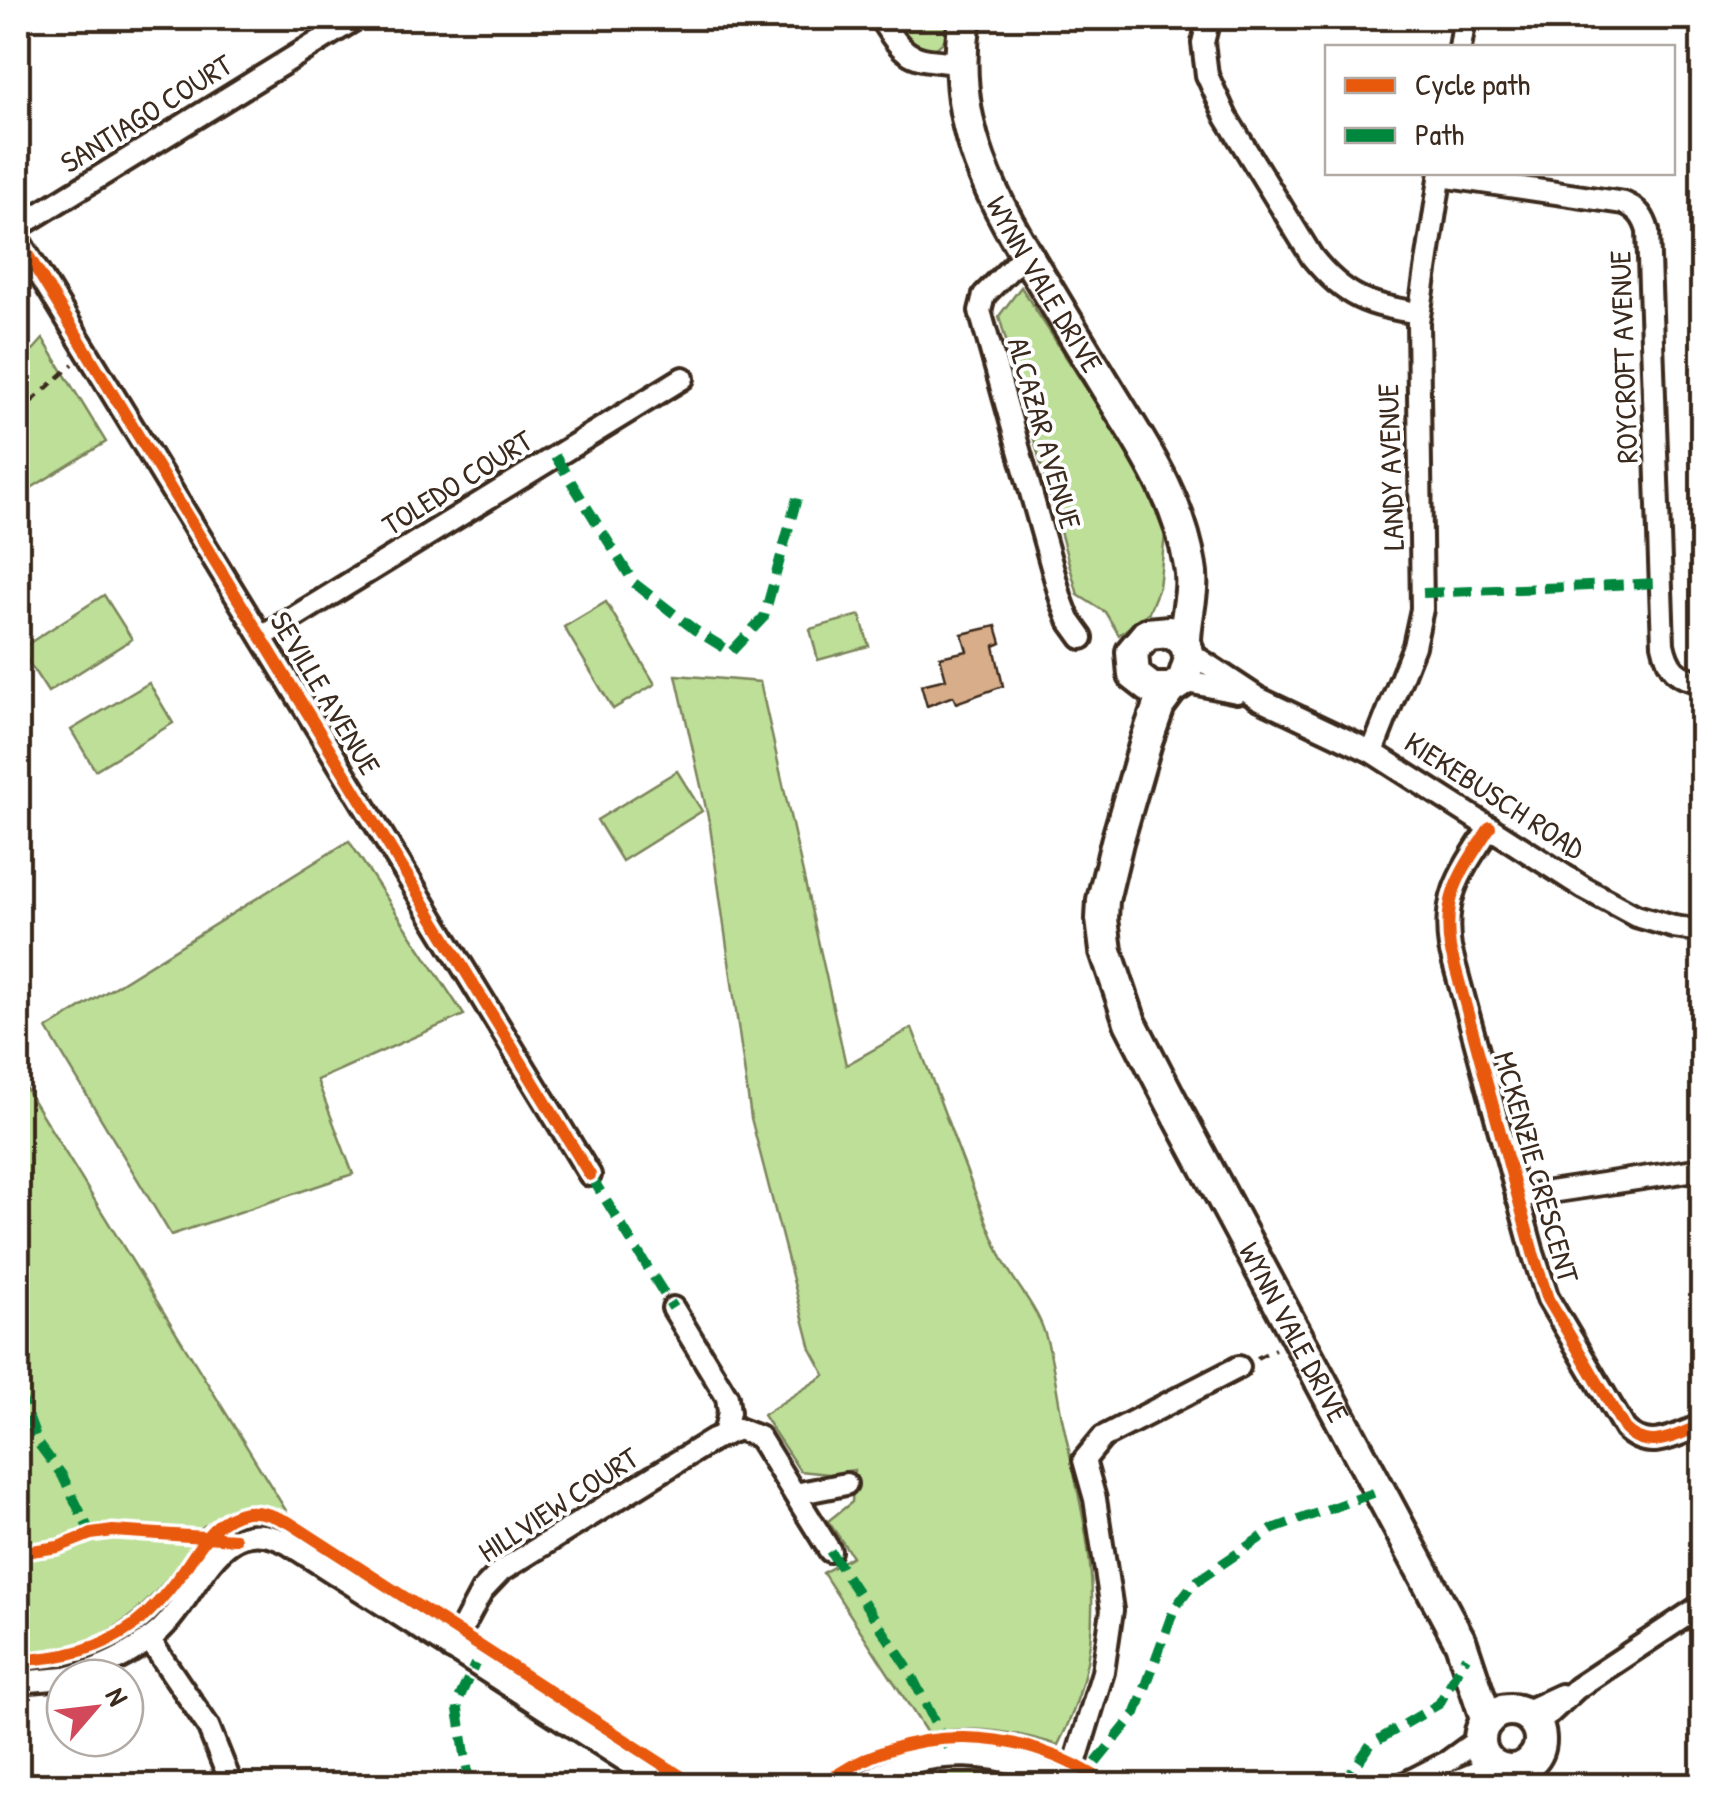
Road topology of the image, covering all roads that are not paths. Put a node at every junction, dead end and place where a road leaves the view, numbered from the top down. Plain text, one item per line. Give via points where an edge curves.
1 (357, 18) edge
2 (880, 18) edge
3 (965, 18) edge
4 (1209, 18) edge
5 (1464, 18) edge
6 (1460, 45) edge
7 (962, 64) junction
8 (1441, 175) edge
9 (1447, 175) edge
10 (18, 228) edge
11 (18, 238) edge
12 (1025, 254) junction
13 (1419, 313) junction
14 (682, 378) dead end
15 (1181, 532) junction
16 (1147, 634) junction
17 (262, 637) junction
18 (1082, 638) dead end
19 (1182, 666) junction
20 (1138, 679) junction
21 (1702, 680) edge
22 (1372, 752) junction
23 (1490, 827) junction
24 (1702, 931) edge
25 (1130, 1022) junction
26 (1702, 1169) edge
27 (590, 1175) dead end
28 (1517, 1197) junction
29 (673, 1308) dead end
30 (1240, 1367) road end
31 (1702, 1425) edge
32 (724, 1435) junction
33 (846, 1484) dead end
34 (795, 1494) junction
35 (830, 1552) dead end
36 (1700, 1612) edge
37 (148, 1640) junction
38 (451, 1648) junction
39 (116, 1658) edge
40 (45, 1680) edge
41 (18, 1682) edge
42 (1513, 1726) junction
43 (1508, 1773) edge
44 (1071, 1784) edge
45 (232, 1786) edge
46 (665, 1786) edge
47 (859, 1786) edge
48 (1400, 1786) edge
49 (1444, 1786) edge
50 (1544, 1786) edge

1 - 10 street, SANTIAGO COURT
2 - 7 street via 908,55
3 - 7 main road, WYNN VALE DRIVE
4 - 13 street via 1203,43 1207,75 1226,118 1312,257 1353,296
5 - 6 street
7 - 12 main road, WYNN VALE DRIVE via 977,160
8 - 13 street, LANDY AVENUE
9 - 21 street, ROYCROFT AVENUE via 1624,203 1645,220 1664,644 1676,673
11 - 17 street, SEVILLE AVENUE
12 - 15 main road, WYNN VALE DRIVE via 1161,476
12 - 18 street, ALCAZAR AVENUE via 984,295 980,311 1060,600
13 - 22 street, LANDY AVENUE via 1422,609
14 - 17 street, TOLEDO COURT
15 - 16 main road, WYNN VALE DRIVE via 1172,600
15 - 19 main road, WYNN VALE DRIVE via 1192,580
16 - 19 main road via 1170,632
16 - 20 main road via 1132,652
17 - 27 street, SEVILLE AVENUE
19 - 20 main road via 1152,689
19 - 22 street, KIEKEBUSCH ROAD
19 - 25 main road, WYNN VALE DRIVE via 1146,742 1103,900 1102,934
20 - 25 main road, WYNN VALE DRIVE via 1131,736 1090,882 1086,928 1106,990
22 - 23 street, KIEKEBUSCH ROAD
23 - 24 street, KIEKEBUSCH ROAD via 1636,916
23 - 28 street, MCKENZIE CRESCENT via 1454,886 1446,920
25 - 42 main road, WYNN VALE DRIVE via 1461,1642
26 - 28 street, MCKENZIE CRESCENT
28 - 31 street, MCKENZIE CRESCENT via 1548,1299 1625,1429 1652,1443
29 - 32 street via 727,1397
30 - 44 street via 1103,1436 1084,1460 1112,1610 1103,1672
32 - 34 street via 738,1429 759,1438
32 - 38 street, HILLVIEW COURT via 501,1571 482,1591
33 - 34 street
34 - 35 street
36 - 42 street
37 - 38 street via 186,1603 222,1549 262,1533
37 - 39 street
37 - 45 street via 208,1726
38 - 46 street
40 - 41 street
42 - 43 main road via 1524,1766
42 - 43 main road via 1484,1754
42 - 48 street
42 - 50 main road, WYNN VALE DRIVE
43 - 49 street
44 - 47 street via 1029,1765 957,1756 910,1763

